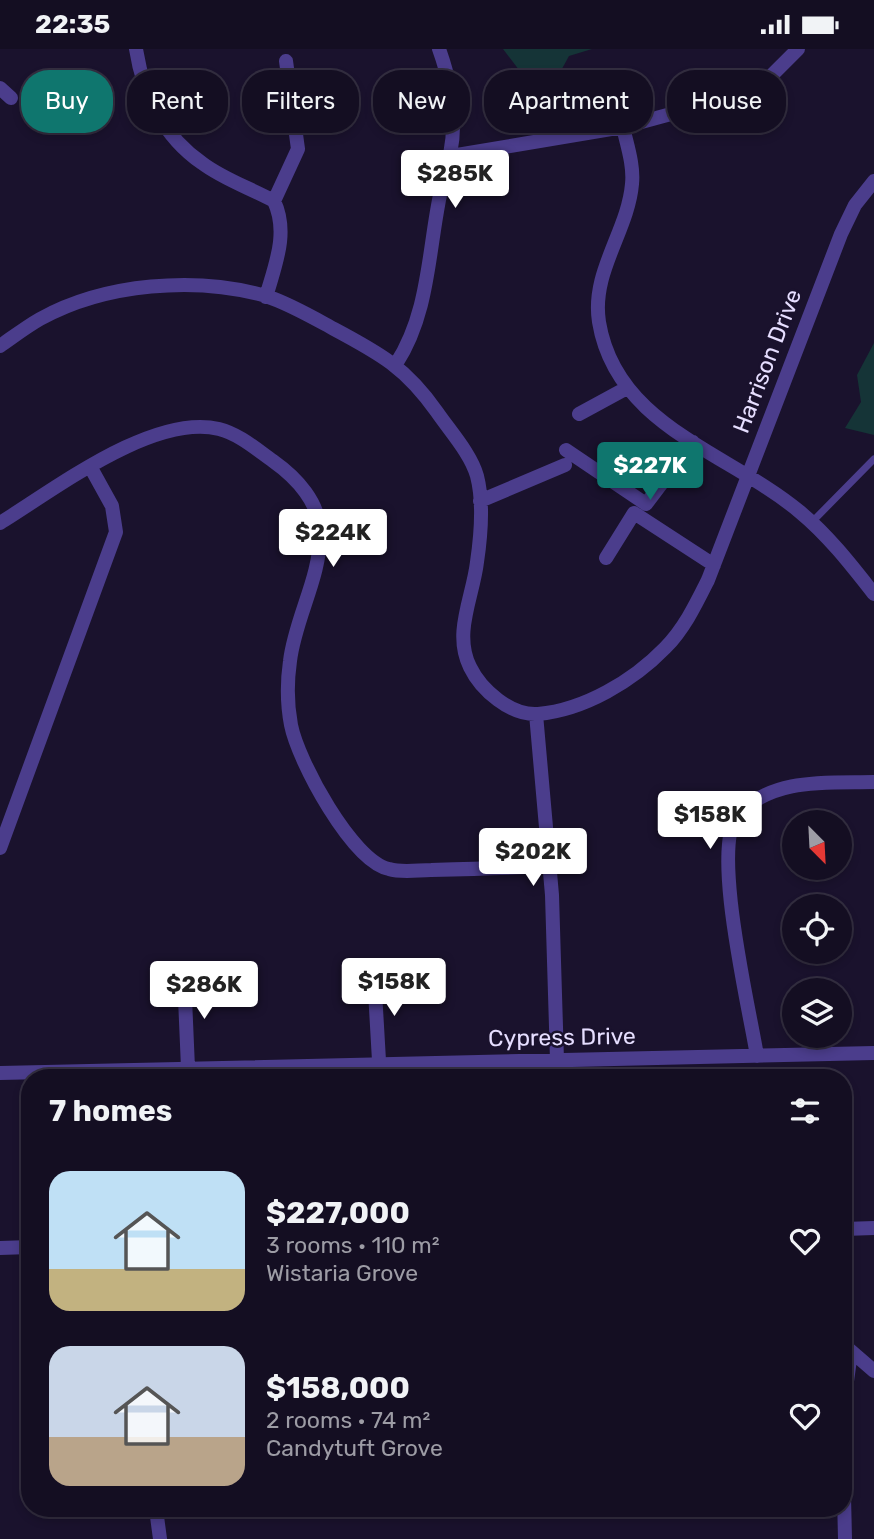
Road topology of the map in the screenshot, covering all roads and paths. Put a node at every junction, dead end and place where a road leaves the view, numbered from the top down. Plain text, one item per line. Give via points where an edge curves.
1 (136, 49) edge
2 (439, 49) edge
3 (798, 49) edge
4 (286, 61) dead end
5 (0, 88) edge
6 (11, 99) dead end
7 (653, 119) edge
8 (587, 133) edge
9 (624, 133) edge
10 (451, 156) junction
11 (874, 181) edge
12 (274, 201) junction
13 (266, 297) junction
14 (0, 346) edge
15 (396, 364) junction
16 (625, 389) junction
17 (579, 414) dead end
18 (693, 442) junction
19 (874, 459) edge
20 (90, 468) junction
21 (747, 475) junction
22 (480, 501) junction
23 (0, 523) edge
24 (811, 523) junction
25 (606, 558) dead end
26 (714, 565) junction
27 (874, 594) edge
28 (536, 714) junction
29 (874, 782) edge
30 (0, 848) edge
31 (548, 866) junction
32 (374, 974) dead end
33 (184, 975) dead end
34 (874, 1053) edge
35 (757, 1056) junction
36 (557, 1060) junction
37 (188, 1068) junction
38 (150, 1069) edge
39 (252, 1069) edge
40 (380, 1069) edge
41 (412, 1069) edge
42 (21, 1072) edge
43 (0, 1073) edge
44 (874, 1228) edge
45 (852, 1229) edge
46 (21, 1247) edge
47 (0, 1248) edge
48 (852, 1353) edge
49 (874, 1371) edge
50 (157, 1517) edge
51 (844, 1517) edge
52 (160, 1539) edge
53 (845, 1539) edge

1 - 12 street via 152,107 177,140 201,163
2 - 10 street via 452,101
3 - 7 street via 772,75 730,98
4 - 12 street via 298,149
5 - 6 street
8 - 10 street
9 - 16 street via 631,191 604,270 598,308 608,354
10 - 15 street via 419,316 411,341
11 - 21 street, Harrison Drive via 841,234
12 - 13 street via 280,214 281,239
13 - 14 street via 196,284 124,292 73,304
13 - 15 street via 298,309
15 - 22 street via 421,389 476,472
16 - 17 street
16 - 18 street via 646,412
18 - 21 street
18 - 22 street via 646,504 566,458
19 - 24 lane
20 - 23 street
20 - 30 street via 112,506 116,533
20 - 31 street via 141,441 193,428 218,429 242,439 281,467 302,488 319,518 320,550 294,637 288,704 300,754 327,803 364,854 391,870
21 - 24 street
21 - 26 street, Harrison Drive
22 - 28 street via 477,564 462,634 464,650 485,689 514,709
24 - 27 street
25 - 26 street via 634,513
26 - 28 street, Harrison Drive via 689,618 647,666 605,692
28 - 31 street
29 - 35 street via 801,783 752,804 732,823 727,841 728,877
31 - 36 street
32 - 40 street
33 - 37 street
34 - 35 street, Cypress Drive
35 - 36 street, Cypress Drive
36 - 41 street, Cypress Drive
37 - 38 street, Cypress Drive
37 - 39 street, Cypress Drive
42 - 43 street, Cypress Drive
44 - 45 street
46 - 47 street
48 - 49 street
50 - 52 street
51 - 53 street

